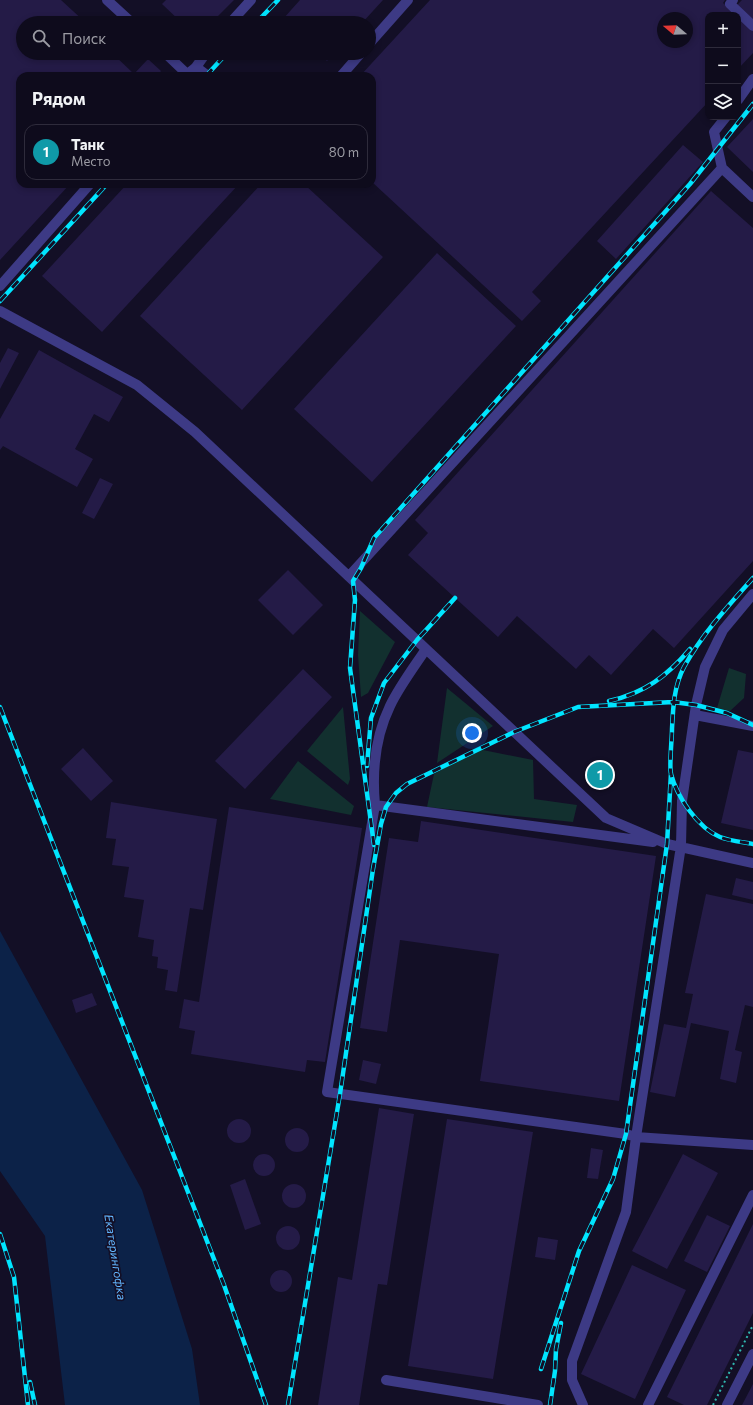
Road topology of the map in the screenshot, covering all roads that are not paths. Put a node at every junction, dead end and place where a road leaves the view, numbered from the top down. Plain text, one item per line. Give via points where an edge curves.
1 (107, 0) edge
2 (251, 0) edge
3 (408, 0) edge
4 (733, 0) edge
5 (124, 16) edge
6 (236, 16) edge
7 (753, 26) edge
8 (376, 36) edge
9 (172, 60) edge
10 (201, 60) edge
11 (355, 60) edge
12 (196, 67) junction
13 (183, 72) edge
14 (190, 72) edge
15 (203, 72) edge
16 (344, 72) edge
17 (753, 80) edge
18 (741, 96) edge
19 (724, 120) edge
20 (722, 168) junction
21 (86, 188) edge
22 (753, 197) edge
23 (0, 286) edge
24 (0, 311) edge
25 (349, 576) junction
26 (753, 594) edge
27 (426, 649) junction
28 (695, 715) junction
29 (753, 726) edge
30 (374, 805) junction
31 (667, 844) junction
32 (681, 846) junction
33 (753, 863) edge
34 (636, 1137) junction
35 (753, 1145) edge
36 (753, 1195) edge
37 (753, 1354) edge
38 (386, 1380) dead end
39 (538, 1405) edge
40 (583, 1405) edge
41 (648, 1405) edge
42 (727, 1405) edge

1 - 5 lane
2 - 6 lane
3 - 8 lane
4 - 7 lane via 730,4
9 - 13 lane
10 - 12 lane
11 - 16 lane
12 - 14 lane
12 - 15 lane
17 - 18 lane
19 - 20 lane via 714,132
20 - 22 lane
20 - 25 lane
21 - 23 lane
24 - 25 lane via 137,385 195,432
25 - 27 lane
26 - 28 lane via 723,630 705,667
27 - 30 lane via 390,705 382,724 376,748
27 - 31 lane via 606,818
28 - 29 lane
28 - 32 lane via 682,801
30 - 31 lane
30 - 34 lane via 327,1092
31 - 32 lane
32 - 33 lane
32 - 34 lane
34 - 35 lane
34 - 40 lane via 626,1212 572,1361 572,1380
36 - 41 lane
37 - 42 lane
38 - 39 lane

